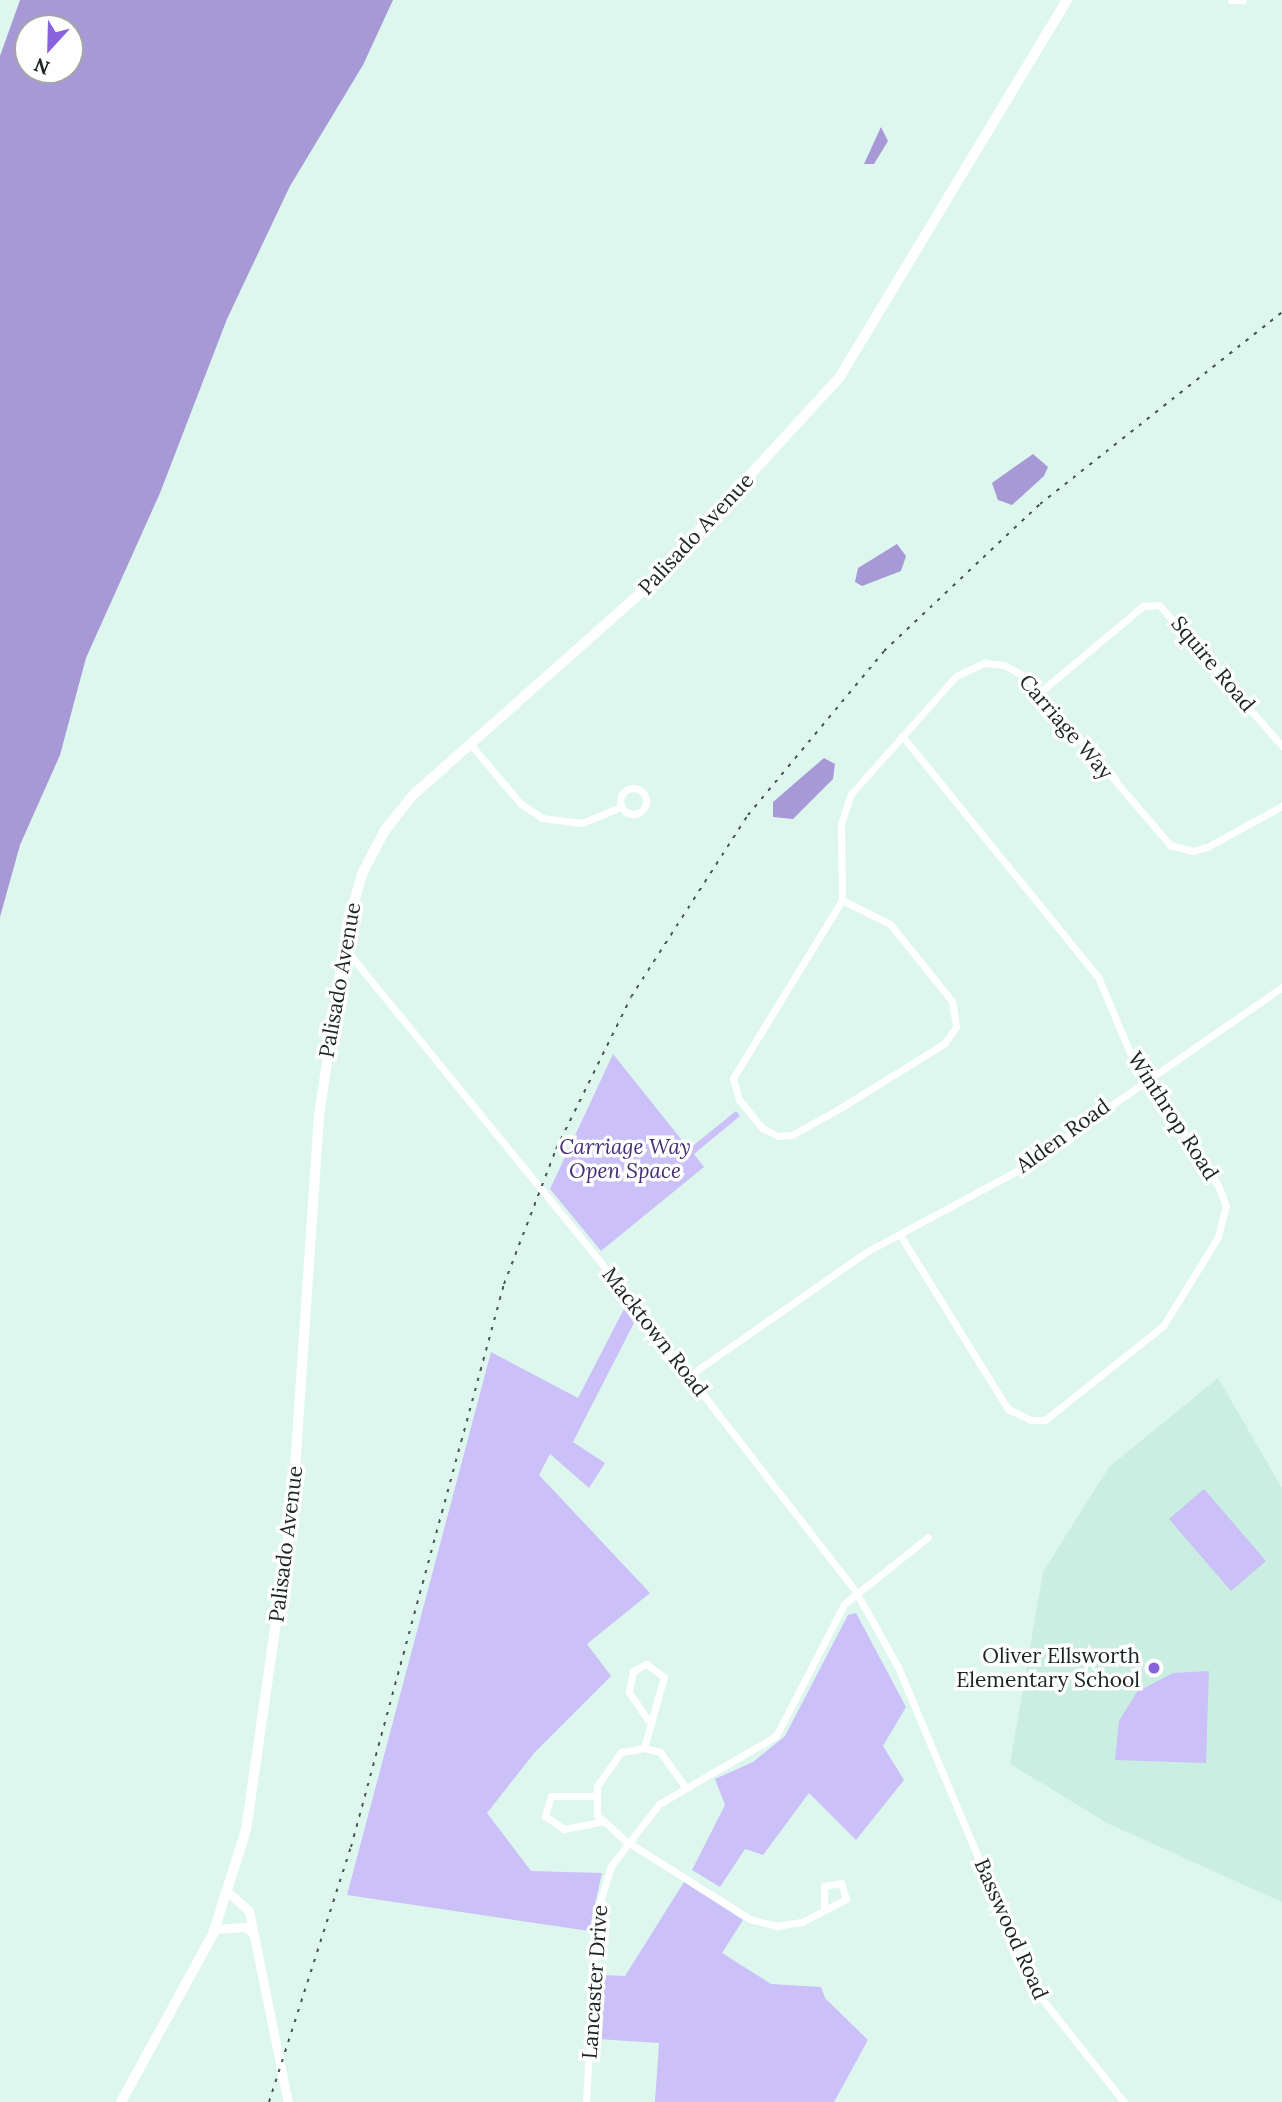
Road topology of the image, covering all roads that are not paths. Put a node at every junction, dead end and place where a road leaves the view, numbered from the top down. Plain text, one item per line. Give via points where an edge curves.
1 (1067, 0) edge
2 (1231, 0) edge
3 (1243, 0) edge
4 (1040, 693) junction
5 (902, 736) junction
6 (471, 745) junction
7 (1282, 746) edge
8 (1282, 806) edge
9 (621, 807) dead end
10 (842, 900) junction
11 (343, 954) junction
12 (1281, 990) edge
13 (1146, 1077) junction
14 (901, 1235) junction
15 (690, 1375) junction
16 (928, 1537) dead end
17 (856, 1592) junction
18 (648, 1720) junction
19 (928, 1738) joint
20 (644, 1748) junction
21 (684, 1785) junction
22 (594, 1796) junction
23 (599, 1822) junction
24 (626, 1841) junction
25 (229, 1893) junction
26 (824, 1907) dead end
27 (215, 1929) junction
28 (253, 1933) junction
29 (121, 2102) edge
30 (288, 2102) edge
31 (586, 2102) edge
32 (1124, 2102) edge

1 - 6 main road, Palisado Avenue via 839,378 645,589
2 - 3 street
4 - 5 street, Carriage Way via 1004,665 975,665 956,676
4 - 7 street, Squire Road via 1135,611 1160,605
4 - 8 street, Carriage Way via 1170,845 1193,851 1207,847
5 - 10 street, Carriage Way via 851,794 844,810
5 - 13 street, Winthrop Road via 1079,950 1102,983 1122,1037
6 - 9 street via 520,803 549,821 582,823
6 - 11 main road, Palisado Avenue via 413,795 385,830 357,888
10 - 10 street via 733,1078 739,1100 762,1128 778,1136 792,1135 837,1110 945,1043 956,1027 952,1002 890,924
11 - 15 street, Macktown Road via 351,957
11 - 25 main road, Palisado Avenue via 310,1202 292,1511 253,1786
12 - 13 street, Alden Road
13 - 14 street, Alden Road via 1015,1172
13 - 14 street, Winthrop Road via 1218,1185 1225,1217 1163,1326 1061,1412 1031,1420 1008,1409
14 - 15 street, Alden Road via 836,1272
15 - 17 street, Macktown Road
16 - 17 street, Lancaster Drive
17 - 19 street, Macktown Road via 898,1667
17 - 21 street, Lancaster Drive via 844,1604 776,1736 752,1754
18 - 18 street via 629,1692 633,1671 646,1664 664,1677 658,1710
18 - 20 street
19 - 32 street, Basswood Road via 1032,1986
20 - 21 street via 668,1759
20 - 22 street via 613,1758
21 - 24 street, Lancaster Drive via 659,1804
22 - 23 street
22 - 23 street via 551,1796 545,1816 564,1829
23 - 24 street
24 - 26 street via 760,1923 790,1925
24 - 31 street, Lancaster Drive via 611,1866 597,1912
25 - 27 main road, Palisado Avenue
25 - 28 street via 246,1902
27 - 28 street via 236,1927
27 - 29 main road, Palisado Avenue
28 - 30 street

